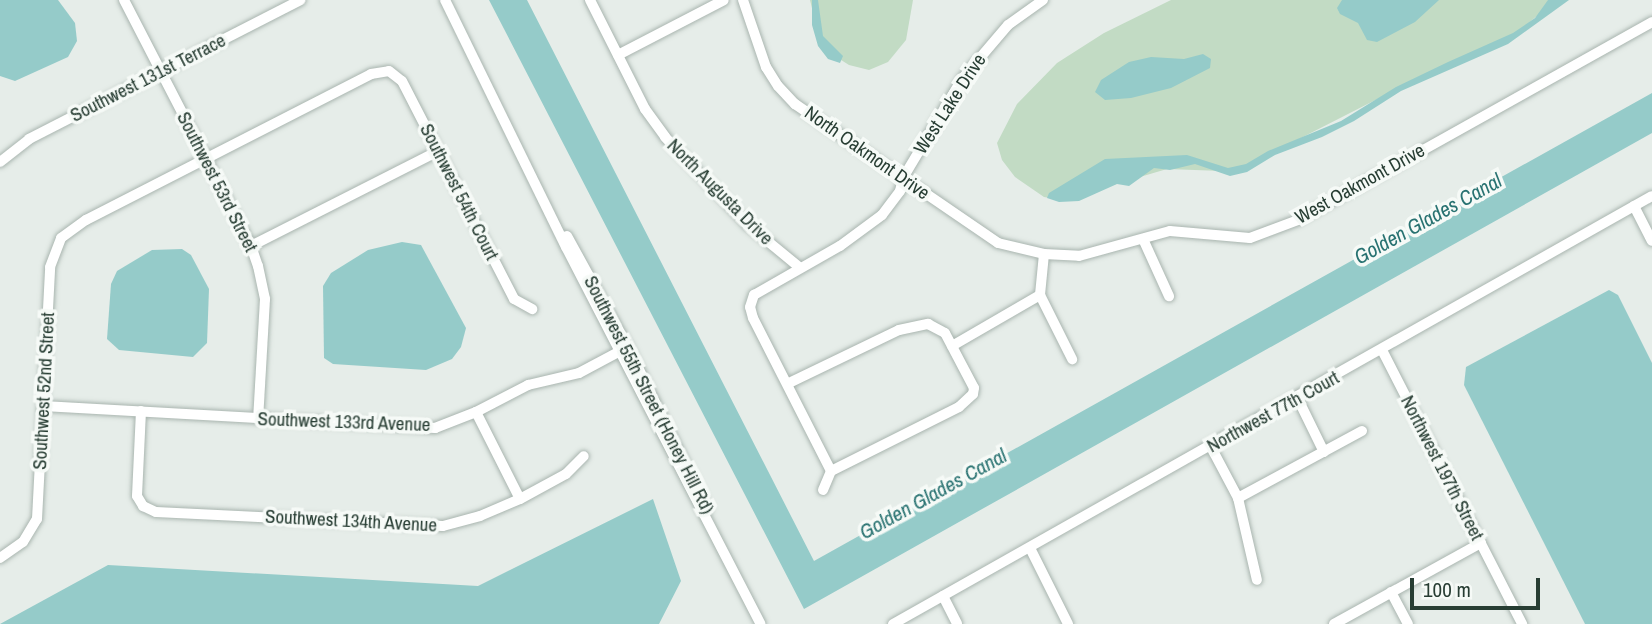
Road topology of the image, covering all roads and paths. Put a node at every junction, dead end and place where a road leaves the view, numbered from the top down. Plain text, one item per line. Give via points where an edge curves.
1 (124, 0) edge
2 (301, 0) edge
3 (444, 0) edge
4 (590, 0) edge
5 (724, 0) edge
6 (743, 0) edge
7 (1037, 1) edge
8 (1652, 22) edge
9 (618, 55) junction
10 (161, 71) junction
11 (438, 151) junction
12 (206, 159) junction
13 (0, 162) edge
14 (903, 178) junction
15 (1652, 197) edge
16 (1634, 206) junction
17 (1143, 239) junction
18 (1652, 241) edge
19 (251, 246) junction
20 (1044, 254) junction
21 (799, 267) junction
22 (1040, 295) junction
23 (1169, 296) dead end
24 (532, 309) dead end
25 (952, 346) junction
26 (624, 349) junction
27 (1382, 350) junction
28 (1072, 359) dead end
29 (789, 383) junction
30 (1298, 399) junction
31 (43, 406) junction
32 (141, 411) junction
33 (476, 412) junction
34 (258, 419) junction
35 (1363, 431) dead end
36 (1210, 447) junction
37 (1324, 452) junction
38 (584, 456) dead end
39 (831, 471) junction
40 (823, 490) dead end
41 (1238, 498) junction
42 (520, 499) junction
43 (1480, 543) junction
44 (1030, 548) junction
45 (0, 558) edge
46 (1257, 580) dead end
47 (1391, 592) junction
48 (943, 596) junction
49 (761, 624) edge
50 (893, 624) edge
51 (957, 624) edge
52 (1068, 624) edge
53 (1334, 624) edge
54 (1408, 624) edge
55 (1521, 624) edge

1 - 10 street, Southwest 53rd Street
2 - 10 street, Southwest 131st Terrace
3 - 26 street, Southwest 55th Street (Honey Hill Rd)
4 - 9 street, North Augusta Drive
5 - 9 street
6 - 14 street, North Oakmont Drive via 766,66 778,86 795,104
7 - 14 street, West Lake Drive via 973,64
8 - 17 street, West Oakmont Drive via 1298,220 1250,237 1170,231
9 - 21 street, North Augusta Drive via 645,109 680,156 748,225
10 - 12 street, Southwest 53rd Street
10 - 13 street, Southwest 131st Terrace via 29,139
11 - 12 street, Southwest 54th Court via 402,81 389,71 371,74
11 - 19 street
11 - 24 street, Southwest 54th Court via 514,299
12 - 19 street, Southwest 53rd Street
12 - 31 street, Southwest 52nd Street via 74,227 61,239 50,267
14 - 20 street, North Oakmont Drive via 998,243
14 - 21 street, West Lake Drive via 900,191 882,215 840,246
15 - 16 street, Northwest 77th Court
16 - 18 street
16 - 27 street, Northwest 77th Court
17 - 20 street, West Oakmont Drive via 1079,256
17 - 23 street
19 - 34 street, Southwest 53rd Street via 265,299
20 - 22 street
21 - 29 street, West Lake Drive via 754,295 750,307
22 - 25 street
22 - 28 street
25 - 29 street via 935,326 912,325
25 - 39 street via 973,394 959,407
26 - 33 street, Southwest 133rd Avenue via 566,378 528,385
26 - 49 street, Southwest 55th Street (Honey Hill Rd)
27 - 30 street, Northwest 77th Court
27 - 43 street, Northwest 197th Street
29 - 39 street
30 - 36 street, Northwest 77th Court
30 - 37 street
31 - 32 street, Southwest 133rd Avenue
31 - 45 street, Southwest 52nd Street via 37,519 23,542
32 - 34 street, Southwest 133rd Avenue
32 - 42 street, Southwest 134th Avenue via 137,496 143,506 156,512 443,526
33 - 34 street, Southwest 133rd Avenue via 435,428
33 - 42 street
35 - 37 street
36 - 41 street
36 - 44 street, Northwest 77th Court
37 - 41 street
38 - 42 street, Southwest 134th Avenue via 566,474
39 - 40 street
41 - 46 street
43 - 47 street
43 - 55 street, Northwest 197th Street
44 - 48 street, Northwest 77th Court
44 - 52 street
47 - 53 street
47 - 54 street
48 - 50 street, Northwest 77th Court
48 - 51 street

